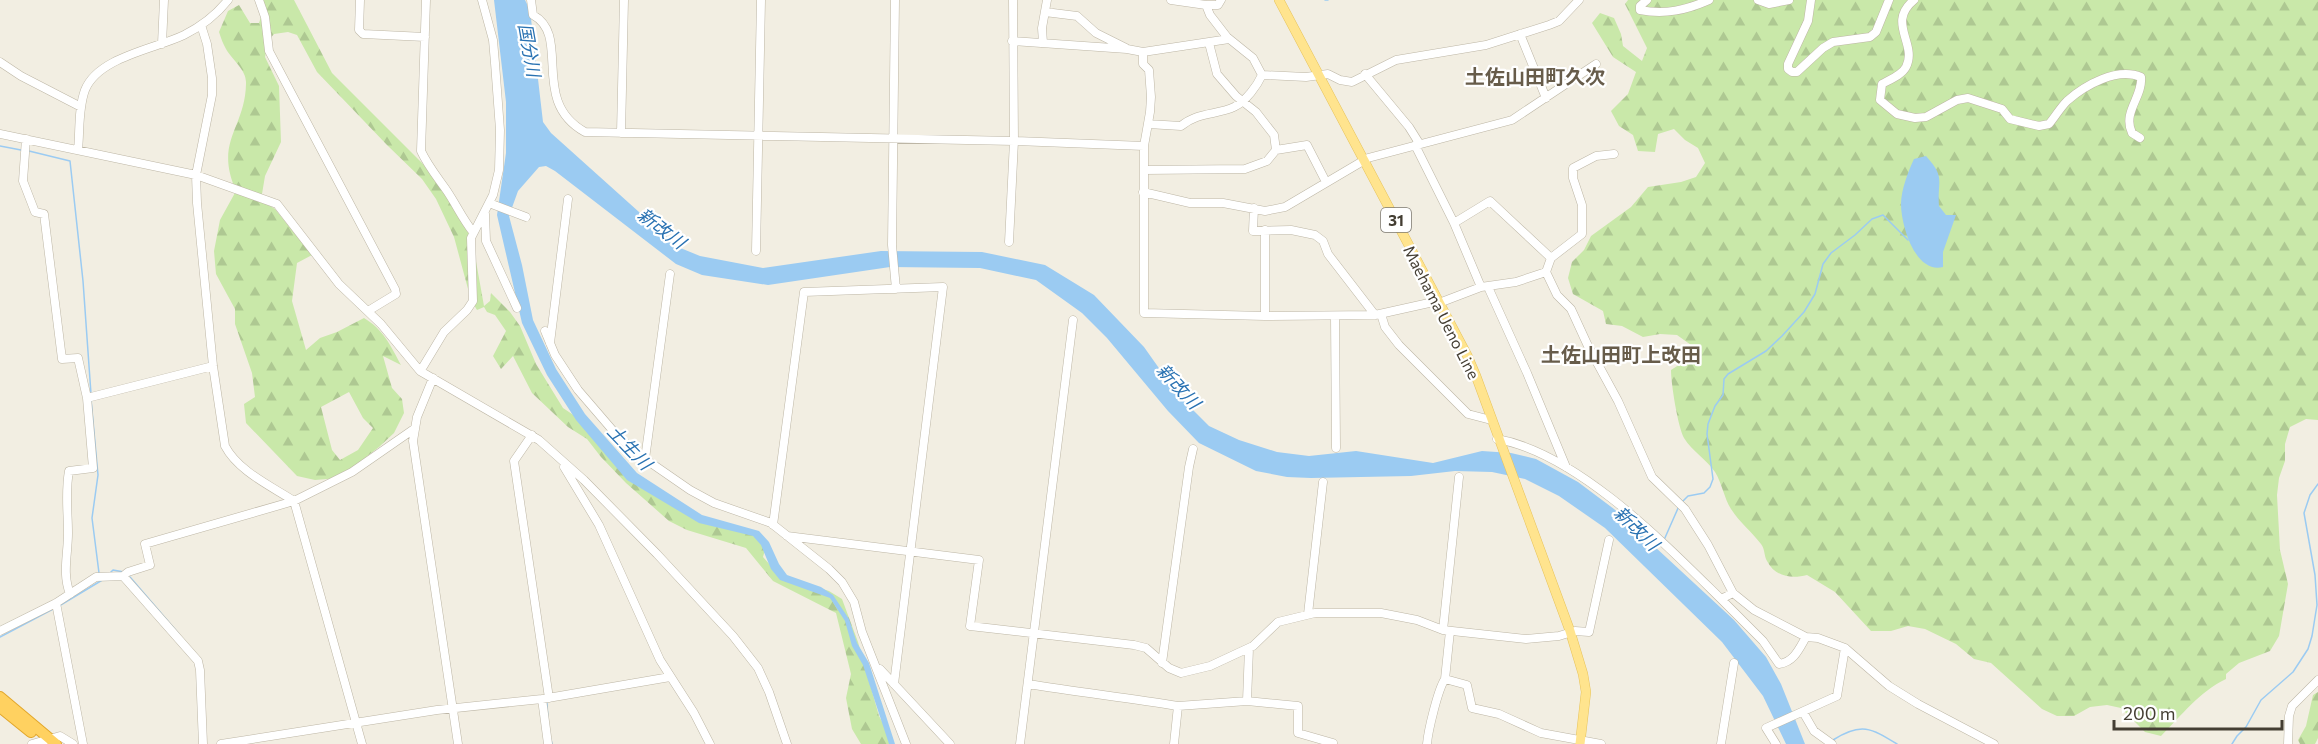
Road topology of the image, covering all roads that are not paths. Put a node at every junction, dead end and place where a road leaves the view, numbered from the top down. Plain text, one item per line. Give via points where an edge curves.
1 (164, 0) edge
2 (228, 0) edge
3 (259, 0) edge
4 (360, 0) edge
5 (426, 0) edge
6 (482, 0) edge
7 (531, 0) edge
8 (624, 0) edge
9 (761, 0) edge
10 (895, 0) edge
11 (1013, 0) edge
12 (1047, 0) edge
13 (1171, 0) edge
14 (1221, 0) edge
15 (1279, 0) edge
16 (1579, 0) edge
17 (1647, 0) edge
18 (1709, 0) edge
19 (1758, 0) edge
20 (1789, 0) edge
21 (1811, 0) edge
22 (1888, 0) edge
23 (1914, 0) edge
24 (1206, 5) junction
25 (1045, 12) junction
26 (201, 25) junction
27 (1520, 34) junction
28 (425, 37) junction
29 (1229, 39) junction
30 (1012, 41) junction
31 (1043, 43) junction
32 (1209, 43) junction
33 (162, 44) junction
34 (1127, 49) junction
35 (1143, 52) junction
36 (0, 62) edge
37 (1596, 64) dead end
38 (1262, 75) junction
39 (1319, 75) junction
40 (1365, 75) junction
41 (1546, 98) junction
42 (1241, 101) junction
43 (81, 107) junction
44 (1148, 124) junction
45 (621, 133) junction
46 (0, 134) edge
47 (758, 136) junction
48 (2140, 138) dead end
49 (892, 139) junction
50 (1014, 141) junction
51 (1417, 144) junction
52 (26, 146) junction
53 (1144, 146) junction
54 (78, 150) junction
55 (1276, 150) junction
56 (1614, 154) dead end
57 (1364, 159) junction
58 (1144, 170) junction
59 (196, 175) junction
60 (1326, 182) junction
61 (1143, 192) junction
62 (568, 199) dead end
63 (487, 206) junction
64 (1254, 208) junction
65 (526, 217) dead end
66 (1454, 223) junction
67 (1265, 230) junction
68 (473, 232) junction
69 (1009, 242) dead end
70 (756, 251) dead end
71 (1551, 258) junction
72 (1546, 272) junction
73 (670, 274) dead end
74 (1484, 287) junction
75 (896, 289) junction
76 (1439, 302) junction
77 (517, 308) dead end
78 (368, 311) junction
79 (1378, 315) junction
80 (1265, 316) junction
81 (1335, 316) junction
82 (1073, 320) dead end
83 (546, 331) dead end
84 (550, 346) junction
85 (213, 366) junction
86 (421, 370) junction
87 (433, 378) junction
88 (87, 398) junction
89 (1491, 420) junction
90 (414, 429) junction
91 (532, 435) junction
92 (1499, 442) junction
93 (1336, 448) dead end
94 (1193, 449) dead end
95 (552, 451) junction
96 (645, 459) junction
97 (1566, 467) junction
98 (1459, 477) dead end
99 (1323, 482) dead end
100 (294, 501) junction
101 (773, 525) junction
102 (787, 536) junction
103 (1609, 540) dead end
104 (911, 552) junction
105 (126, 574) junction
106 (1733, 593) junction
107 (70, 594) junction
108 (1721, 600) junction
109 (56, 603) junction
110 (1308, 615) junction
111 (0, 631) edge
112 (1447, 631) junction
113 (1570, 631) junction
114 (1034, 632) junction
115 (1806, 637) junction
116 (1249, 648) junction
117 (1845, 648) junction
118 (1162, 663) junction
119 (1734, 663) dead end
120 (876, 666) junction
121 (670, 677) junction
122 (1445, 679) junction
123 (2318, 680) edge
124 (894, 684) junction
125 (1028, 684) junction
126 (0, 697) edge
127 (545, 698) junction
128 (1247, 701) junction
129 (1178, 706) junction
130 (0, 707) edge
131 (452, 708) junction
132 (1803, 712) junction
133 (356, 722) junction
134 (45, 742) edge
135 (1580, 743) edge
136 (73, 744) edge
137 (83, 744) edge
138 (203, 744) edge
139 (221, 744) edge
140 (362, 744) edge
141 (458, 744) edge
142 (548, 744) edge
143 (710, 744) edge
144 (787, 744) edge
145 (906, 744) edge
146 (950, 744) edge
147 (1020, 744) edge
148 (1174, 744) edge
149 (1335, 744) edge
150 (1427, 744) edge
151 (1601, 744) edge
152 (1721, 744) edge
153 (1776, 744) edge
154 (1832, 744) edge
155 (1994, 744) edge
156 (2288, 744) edge

1 - 33 street
2 - 26 street
3 - 78 street via 269,51 395,289 396,294
4 - 28 street via 359,30 363,34
5 - 28 street
6 - 63 street via 493,40 501,138 499,170
7 - 45 street via 533,15 543,20 550,38 553,82 564,116 585,132
8 - 45 street
9 - 47 street
10 - 49 street
11 - 30 street
12 - 25 street
13 - 24 street
14 - 24 street
15 - 39 main road, Maehama Ueno Line / 31
16 - 27 street via 1559,21
17 - 18 street via 1640,10 1664,13 1689,9
19 - 20 street via 1769,4
21 - 22 street via 1808,21 1788,64 1792,72 1833,42 1870,37 1882,21
23 - 48 street via 1901,19 1906,66 1882,84 1880,91 1880,100 1897,114 1926,117 1968,98 2002,109 2010,119 2039,126 2049,124 2065,102 2083,89 2128,74 2141,77 2142,86 2128,117 2132,133
24 - 29 street
25 - 31 street
25 - 34 street via 1077,16 1096,33
26 - 33 street
26 - 59 street via 212,95
27 - 40 street via 1486,45 1396,60
27 - 41 street
28 - 68 street via 422,151
29 - 32 street
29 - 38 street via 1253,58
30 - 31 street
30 - 50 street
31 - 34 street
32 - 35 street
32 - 42 street via 1217,74
33 - 43 street via 123,58 97,73 86,89
34 - 35 street
35 - 44 street via 1151,97
36 - 43 street
37 - 41 street
38 - 39 street
38 - 42 street via 1257,86
39 - 40 street via 1352,81
39 - 57 main road, Maehama Ueno Line / 31
40 - 51 street via 1409,127
41 - 51 street via 1512,120
42 - 44 street via 1181,126
42 - 55 street via 1256,112 1274,135
43 - 54 street
44 - 53 street
45 - 47 street
46 - 52 street
47 - 49 street
47 - 70 street
49 - 50 street
49 - 75 street
50 - 53 street
50 - 69 street
51 - 57 street
51 - 66 street
52 - 54 street
52 - 88 street via 22,181 35,212 44,214 62,359 78,358
53 - 58 street
54 - 59 street
55 - 58 street via 1267,162 1245,169
55 - 60 street via 1307,145
56 - 71 street via 1596,156 1573,168 1582,205 1582,234
57 - 60 street
57 - 76 main road, Maehama Ueno Line / 31
58 - 61 street
59 - 78 street via 277,204 339,284
59 - 85 street
60 - 64 street via 1285,207 1265,211
61 - 64 street via 1190,203 1223,202
61 - 80 street via 1144,313
62 - 84 street
63 - 65 street
63 - 68 street
63 - 77 street via 486,241
64 - 67 street via 1253,231
66 - 71 street via 1490,201
66 - 74 street
67 - 79 street via 1291,230 1315,235 1323,241 1328,254
67 - 80 street
68 - 86 street via 473,301 444,332
71 - 72 street
72 - 74 street
72 - 106 street via 1557,295 1571,309 1652,477 1685,508
73 - 96 street
74 - 76 street
74 - 97 street via 1527,373
75 - 101 street via 804,292
75 - 104 street via 943,287
76 - 79 street
76 - 89 main road, Maehama Ueno Line / 31 via 1467,355
78 - 86 street
79 - 81 street
79 - 89 street via 1398,345 1468,414
80 - 81 street
81 - 93 street
82 - 114 street
83 - 84 street
84 - 96 street via 597,414
85 - 88 street
85 - 100 street via 225,446 231,457
86 - 87 street
87 - 90 street
87 - 91 street
88 - 107 street via 93,468 69,471 66,492 65,581
89 - 92 main road, Maehama Ueno Line / 31
90 - 100 street via 352,472
90 - 131 street
91 - 95 street
91 - 127 street via 514,461
92 - 97 street via 1513,442
92 - 113 main road, Maehama Ueno Line / 31
94 - 118 street
95 - 121 street via 599,525
95 - 144 street via 734,636 762,676
96 - 101 street via 714,503
97 - 108 street via 1640,522
98 - 112 street
99 - 110 street
100 - 105 street via 145,544 150,565
100 - 133 street
101 - 102 street
102 - 104 street
102 - 120 street via 842,582 854,602
103 - 113 street via 1589,632
104 - 114 street via 979,560 970,626
104 - 124 street
105 - 107 street via 96,577
105 - 138 street via 198,661
106 - 108 street
106 - 115 street via 1754,610
107 - 109 street
108 - 115 street via 1763,641 1779,664 1796,655
109 - 111 street
109 - 137 street
110 - 112 street via 1381,613
110 - 116 street via 1272,625
112 - 113 street via 1526,639
112 - 122 street
113 - 135 main road, Maehama Ueno Line / 31 via 1586,692
114 - 118 street via 1134,645 1146,648
114 - 125 street
115 - 117 street
116 - 118 street via 1195,671 1176,672
116 - 128 street
117 - 132 street via 1837,696
117 - 155 street via 1889,686
119 - 152 street
120 - 124 street
120 - 145 street
121 - 127 street
121 - 143 street
122 - 135 street via 1467,685 1472,708
122 - 150 street
123 - 156 street via 2292,706
124 - 146 street
125 - 129 street
125 - 147 street
126 - 134 highway
127 - 131 street
127 - 142 street
128 - 129 street
128 - 149 street via 1298,706 1298,733
129 - 148 street
130 - 134 highway
131 - 133 street
131 - 141 street
132 - 153 street via 1766,728
132 - 154 street via 1814,731
133 - 139 street
133 - 140 street
134 - 136 street via 60,736
135 - 151 street

